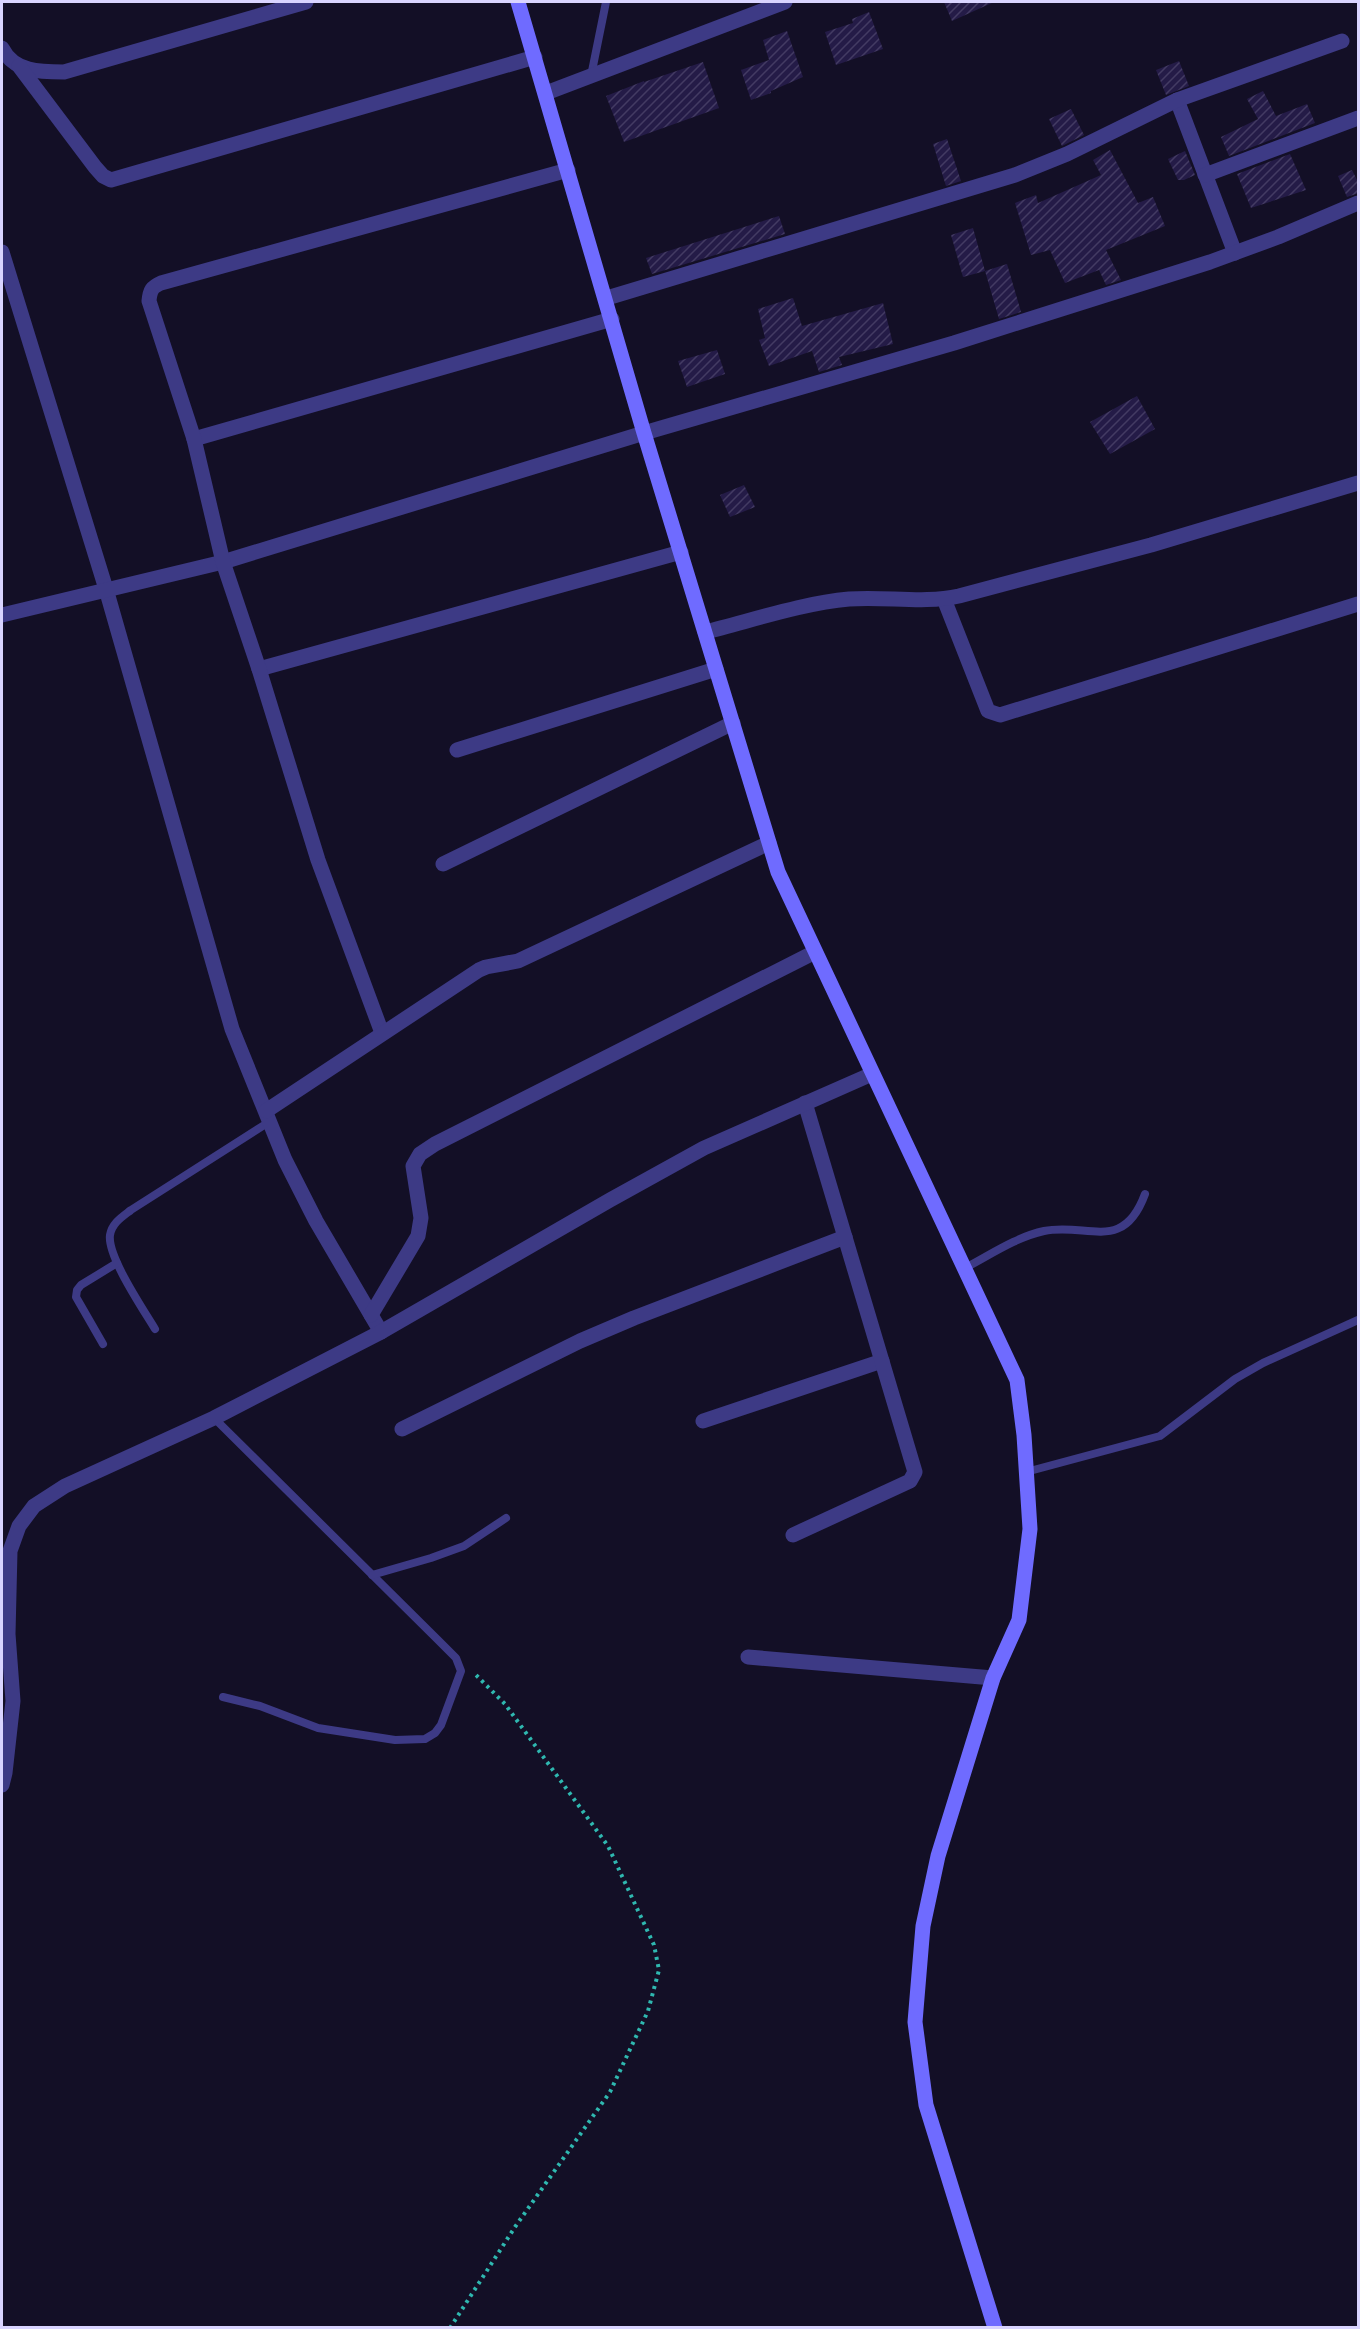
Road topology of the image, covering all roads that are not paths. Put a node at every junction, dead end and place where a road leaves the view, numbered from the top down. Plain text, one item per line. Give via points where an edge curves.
1 (306, 2) edge
2 (518, 2) edge
3 (606, 2) edge
4 (785, 2) edge
5 (1342, 40) dead end
6 (2, 48) edge
7 (535, 57) junction
8 (19, 66) junction
9 (591, 76) junction
10 (546, 93) junction
11 (1177, 100) junction
12 (1359, 118) edge
13 (568, 170) junction
14 (1205, 175) junction
15 (1359, 203) edge
16 (2, 252) edge
17 (1235, 253) junction
18 (606, 298) junction
19 (612, 319) junction
20 (644, 433) junction
21 (194, 439) junction
22 (1359, 483) edge
23 (681, 552) junction
24 (223, 562) junction
25 (106, 589) junction
26 (944, 599) junction
27 (1359, 604) edge
28 (2, 615) edge
29 (705, 632) junction
30 (259, 669) junction
31 (716, 669) junction
32 (733, 723) junction
33 (457, 750) dead end
34 (769, 843) junction
35 (442, 864) dead end
36 (815, 952) junction
37 (382, 1033) junction
38 (872, 1074) junction
39 (805, 1103) junction
40 (268, 1116) junction
41 (1145, 1194) dead end
42 (845, 1237) junction
43 (117, 1263) junction
44 (964, 1268) junction
45 (371, 1315) junction
46 (1359, 1320) edge
47 (155, 1329) dead end
48 (381, 1332) junction
49 (103, 1344) dead end
50 (882, 1361) junction
51 (214, 1418) junction
52 (703, 1421) dead end
53 (402, 1428) dead end
54 (1026, 1472) junction
55 (506, 1518) dead end
56 (793, 1535) dead end
57 (372, 1575) junction
58 (748, 1657) dead end
59 (993, 1678) junction
60 (223, 1697) dead end
61 (2, 1785) edge
62 (995, 2328) edge

1 - 8 street via 64,72 38,72
2 - 7 main road
3 - 9 lane
4 - 9 street
5 - 11 street
6 - 8 street
7 - 8 street via 111,180 95,167
7 - 10 main road
9 - 10 street
10 - 13 main road
11 - 14 street
11 - 18 street via 1015,175
12 - 14 street
13 - 18 main road
13 - 21 street via 153,287 149,301
14 - 17 street
15 - 17 street
16 - 25 street
17 - 20 street via 954,343
18 - 19 main road
19 - 20 main road
19 - 21 street
20 - 23 main road
20 - 24 street
21 - 24 street
22 - 26 street via 1152,544
23 - 29 main road
23 - 30 street
24 - 25 street
24 - 30 street
25 - 28 street
25 - 40 street via 232,1029
26 - 27 street via 988,711 1000,715
26 - 29 street via 845,599
29 - 31 main road
30 - 37 street via 318,860
31 - 32 main road
31 - 33 street
32 - 34 main road
32 - 35 street
34 - 36 main road
34 - 37 street via 518,961 479,970
36 - 38 main road
36 - 45 street via 420,1154 413,1166 421,1218 418,1236
37 - 40 street
38 - 39 street
38 - 44 main road
39 - 42 street
39 - 48 street via 704,1148
40 - 43 lane via 115,1223 110,1236
40 - 45 street via 316,1221
41 - 44 lane via 1139,1209 1114,1229 1101,1233 1046,1231 1026,1236
42 - 50 street
42 - 53 street via 580,1341
43 - 47 lane
43 - 49 lane via 77,1290 76,1297
44 - 54 main road via 1017,1380
45 - 48 street
46 - 54 lane via 1235,1379 1160,1436
48 - 51 street
50 - 52 street
50 - 56 street via 914,1477
51 - 57 lane
51 - 61 street via 65,1486 34,1506 19,1526 10,1551 8,1634 13,1701
54 - 59 main road via 1030,1529 1019,1620
55 - 57 lane via 464,1546
57 - 60 lane via 460,1665 435,1733 425,1739 395,1740 318,1728 261,1706
58 - 59 street
59 - 62 main road via 938,1856 923,1926 915,2022 926,2105

